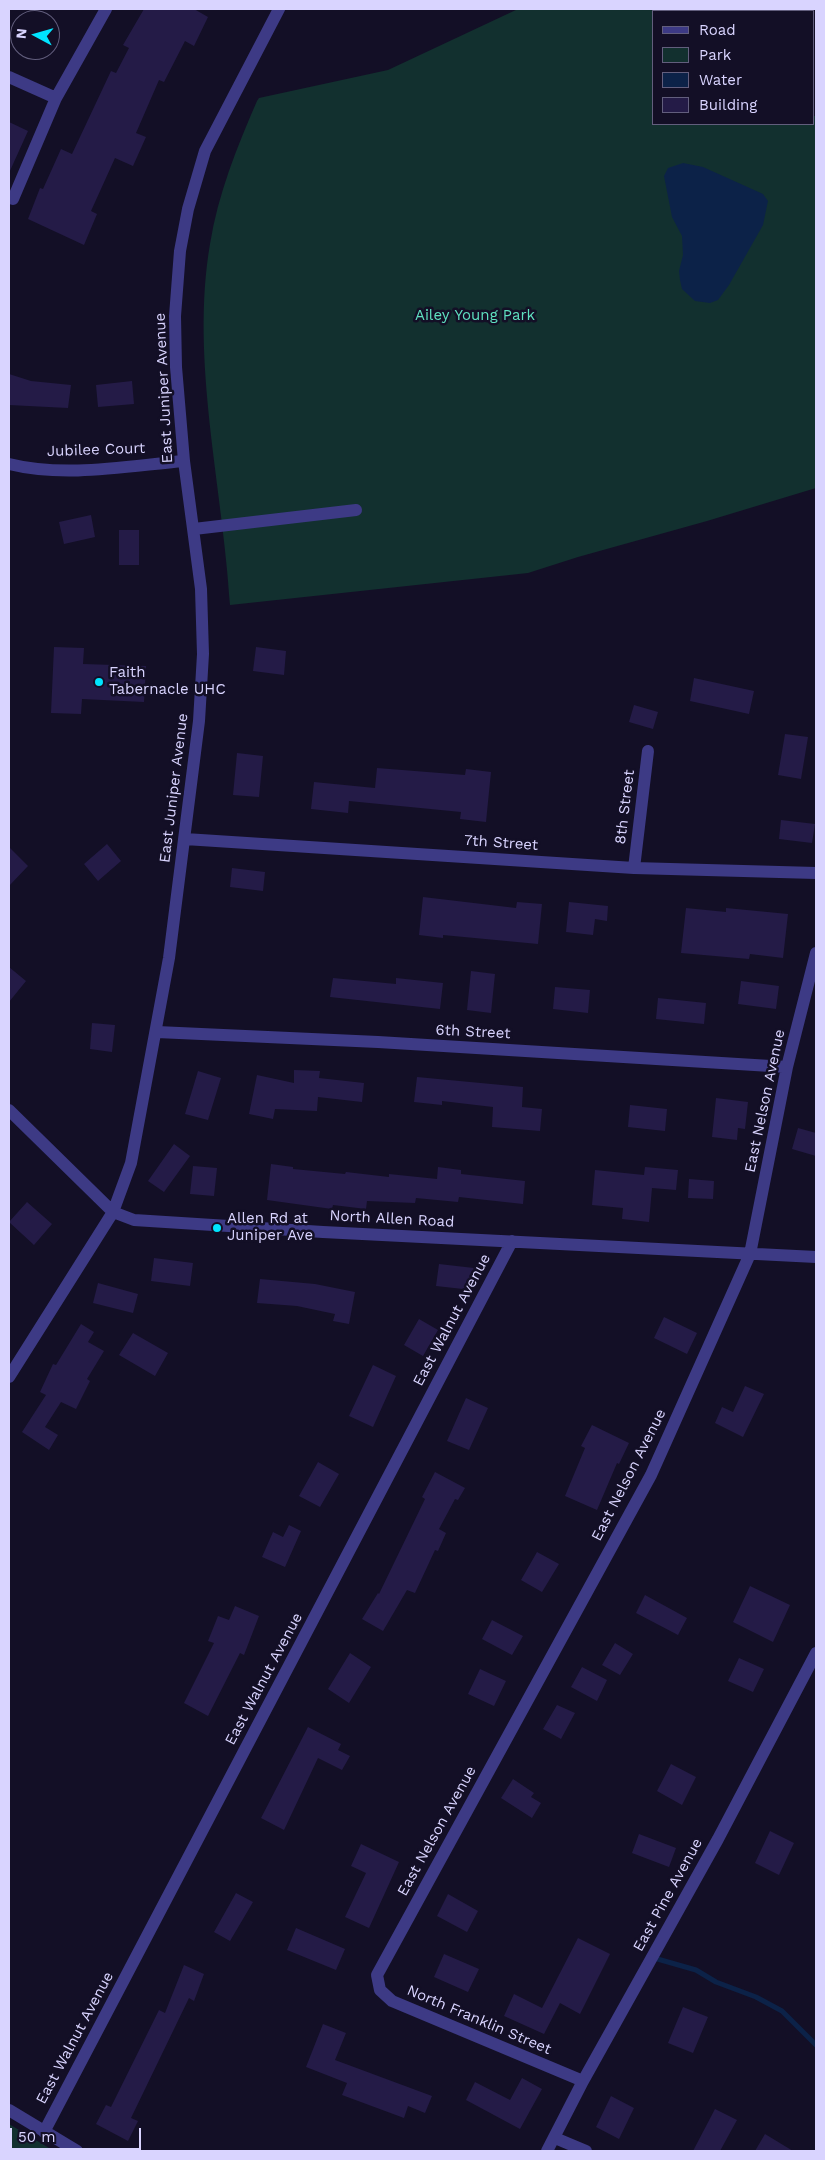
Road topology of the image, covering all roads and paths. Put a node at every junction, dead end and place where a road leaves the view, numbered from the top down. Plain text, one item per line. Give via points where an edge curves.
1 (106, 9) edge
2 (279, 9) edge
3 (9, 77) edge
4 (56, 98) junction
5 (13, 199) dead end
6 (184, 461) junction
7 (9, 464) edge
8 (356, 510) dead end
9 (194, 528) junction
10 (648, 751) dead end
11 (184, 839) junction
12 (634, 868) junction
13 (816, 873) edge
14 (816, 953) edge
15 (157, 1032) junction
16 (787, 1067) junction
17 (9, 1110) edge
18 (113, 1212) junction
19 (512, 1241) junction
20 (750, 1254) junction
21 (816, 1257) edge
22 (9, 1377) edge
23 (816, 1653) edge
24 (377, 1975) joint
25 (583, 2081) junction
26 (9, 2110) edge
27 (44, 2132) junction
28 (555, 2138) junction
29 (77, 2151) edge
30 (547, 2151) edge
31 (586, 2151) edge

1 - 4 street
2 - 6 street, East Juniper Avenue via 205,151 188,210 180,251 175,316
3 - 4 street
4 - 5 street
6 - 7 street, Jubilee Court via 86,470
6 - 9 street, East Juniper Avenue
8 - 9 street
9 - 11 street, East Juniper Avenue via 201,589 203,654 199,721
10 - 12 street, 8th Street
11 - 12 street, 7th Street
11 - 15 street, East Juniper Avenue
12 - 13 street, 7th Street
14 - 16 street, East Nelson Avenue
15 - 16 street, 6th Street
15 - 18 street, East Juniper Avenue via 131,1163
16 - 20 street, East Nelson Avenue
17 - 18 street, North Allen Road
18 - 19 street, North Allen Road via 134,1220
18 - 22 street, East Juniper Avenue
19 - 20 street, North Allen Road
19 - 27 street, East Walnut Avenue
20 - 21 street, North Allen Road
20 - 24 street, East Nelson Avenue via 651,1474
23 - 25 street, East Pine Avenue via 718,1839
24 - 25 street, North Franklin Street via 380,1990 392,2001
25 - 28 street, East Pine Avenue
26 - 27 street
27 - 29 street
28 - 30 street, East Pine Avenue
28 - 31 street

